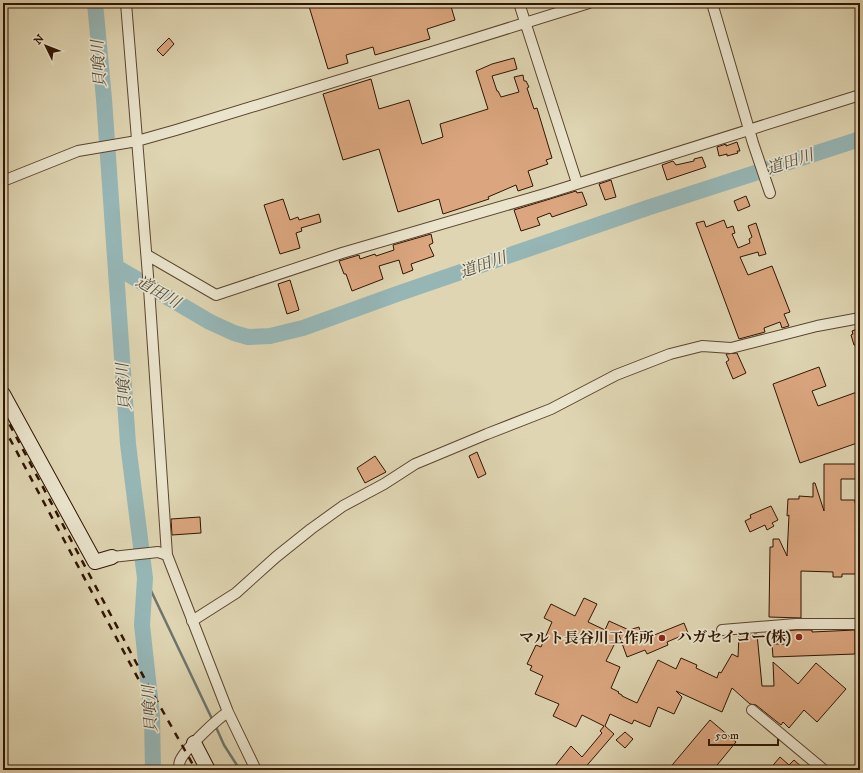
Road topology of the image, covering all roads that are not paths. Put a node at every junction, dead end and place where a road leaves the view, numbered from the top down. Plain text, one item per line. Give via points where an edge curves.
1 (126, 3) edge
2 (519, 3) edge
3 (588, 3) edge
4 (712, 3) edge
5 (525, 22) junction
6 (860, 95) edge
7 (750, 130) junction
8 (134, 141) junction
9 (3, 181) edge
10 (577, 183) junction
11 (770, 193) dead end
12 (147, 258) junction
13 (860, 318) edge
14 (3, 394) edge
15 (162, 554) junction
16 (112, 557) joint
17 (192, 621) junction
18 (860, 624) edge
19 (722, 630) dead end
20 (752, 710) dead end
21 (224, 714) junction
22 (198, 738) junction
23 (178, 770) edge
24 (208, 770) edge
25 (256, 770) edge
26 (824, 770) edge

1 - 8 street
2 - 5 street
3 - 5 street
4 - 7 street
5 - 8 street via 435,52
5 - 10 street
6 - 7 street
7 - 10 street
7 - 11 street
8 - 9 street via 78,151
8 - 12 street
10 - 12 street via 342,253 216,295
12 - 15 street
13 - 17 street via 731,348 702,346 670,354 616,376 551,409 415,464 343,506 276,557 236,593
14 - 16 street via 95,562
15 - 16 street
15 - 17 street
17 - 21 street
18 - 19 street via 796,624
20 - 26 street
21 - 22 street
21 - 25 street
22 - 23 street via 180,760
22 - 24 street

